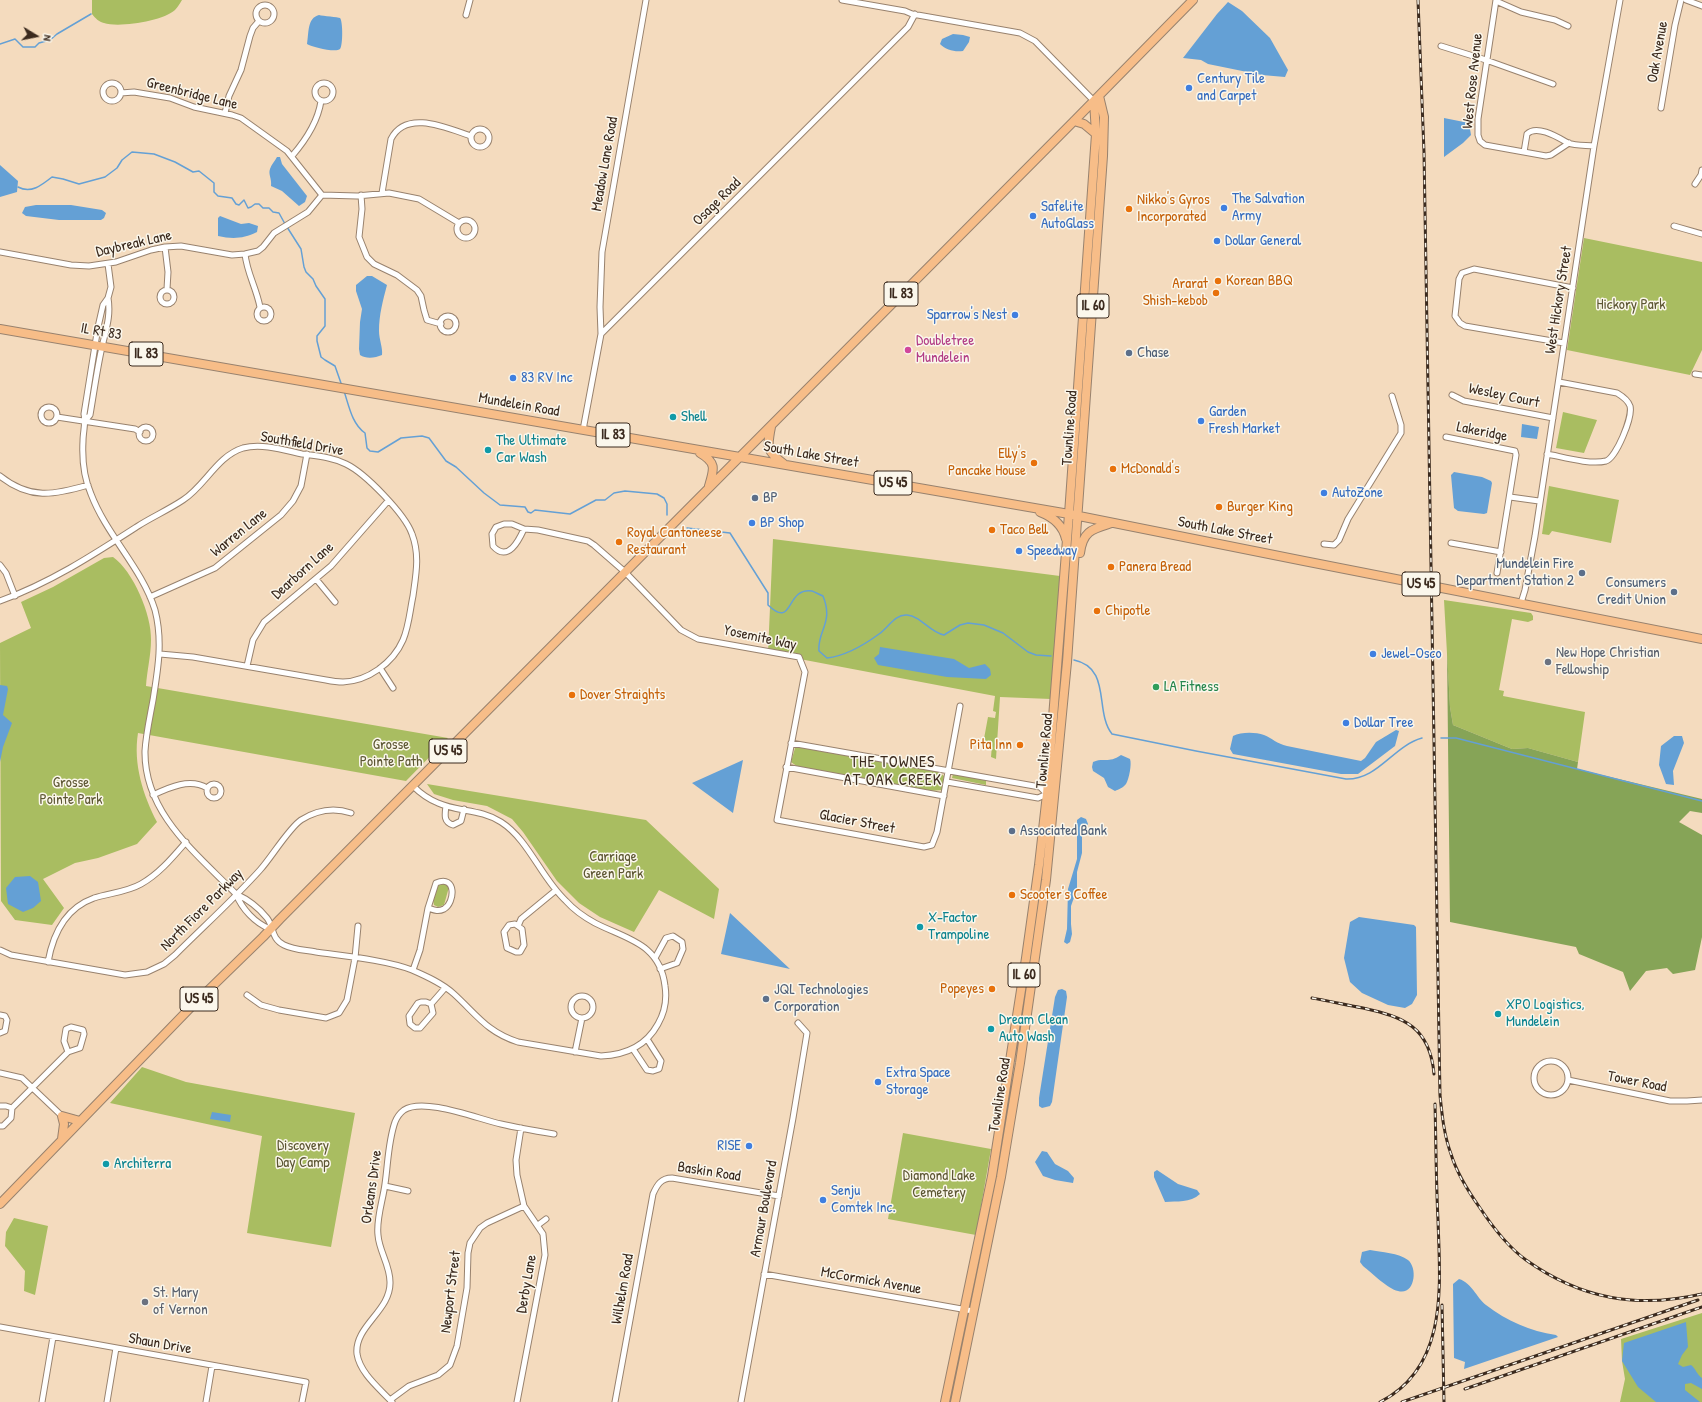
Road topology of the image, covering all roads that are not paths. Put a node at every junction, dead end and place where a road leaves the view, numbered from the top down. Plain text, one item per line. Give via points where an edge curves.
1 (470, 0) edge
2 (646, 0) edge
3 (842, 0) edge
4 (1193, 0) edge
5 (1496, 0) edge
6 (1620, 0) edge
7 (1681, 0) edge
8 (1686, 0) edge
9 (1702, 6) edge
10 (915, 14) junction
11 (466, 15) dead end
12 (259, 21) dead end
13 (1568, 26) dead end
14 (1441, 46) dead end
15 (1486, 60) junction
16 (1553, 84) dead end
17 (121, 93) dead end
18 (1096, 99) junction
19 (321, 101) dead end
20 (1661, 108) dead end
21 (225, 113) junction
22 (1074, 121) junction
23 (1096, 134) junction
24 (471, 136) dead end
25 (1569, 143) junction
26 (1594, 146) junction
27 (1524, 152) junction
28 (292, 156) junction
29 (1702, 170) edge
30 (1695, 184) dead end
31 (382, 193) junction
32 (322, 195) junction
33 (361, 195) junction
34 (459, 223) dead end
35 (1674, 226) dead end
36 (1702, 234) edge
37 (165, 247) junction
38 (0, 252) edge
39 (245, 254) junction
40 (108, 264) junction
41 (1573, 288) junction
42 (168, 289) dead end
43 (108, 298) junction
44 (260, 307) dead end
45 (440, 324) dead end
46 (0, 329) edge
47 (602, 334) junction
48 (1564, 343) junction
49 (98, 346) junction
50 (1695, 374) dead end
51 (1702, 375) edge
52 (292, 379) joint
53 (1559, 382) junction
54 (1452, 395) dead end
55 (1392, 396) dead end
56 (57, 417) dead end
57 (1553, 418) junction
58 (85, 422) junction
59 (772, 426) junction
60 (583, 430) junction
61 (140, 432) dead end
62 (1446, 437) dead end
63 (694, 450) junction
64 (307, 454) junction
65 (1547, 454) junction
66 (740, 457) junction
67 (785, 465) junction
68 (0, 476) edge
69 (88, 485) junction
70 (708, 489) junction
71 (1510, 497) junction
72 (388, 501) junction
73 (1539, 501) junction
74 (1028, 506) junction
75 (1074, 515) junction
76 (1114, 523) junction
77 (524, 529) junction
78 (116, 540) junction
79 (1067, 543) junction
80 (1451, 543) dead end
81 (1324, 544) dead end
82 (1501, 552) junction
83 (0, 565) edge
84 (625, 572) junction
85 (1497, 574) dead end
86 (316, 579) junction
87 (1073, 583) junction
88 (15, 596) junction
89 (150, 597) junction
90 (0, 601) edge
91 (335, 602) dead end
92 (1521, 603) junction
93 (1702, 639) edge
94 (160, 654) junction
95 (247, 666) junction
96 (380, 668) junction
97 (393, 688) dead end
98 (960, 706) dead end
99 (791, 743) junction
100 (786, 767) junction
101 (949, 771) junction
102 (947, 782) junction
103 (413, 786) junction
104 (208, 788) dead end
105 (1047, 794) junction
106 (154, 795) junction
107 (944, 796) junction
108 (446, 806) junction
109 (464, 809) junction
110 (351, 813) dead end
111 (777, 820) joint
112 (186, 842) junction
113 (555, 891) junction
114 (236, 894) junction
115 (428, 908) junction
116 (358, 926) dead end
117 (518, 926) junction
118 (270, 929) junction
119 (0, 950) edge
120 (354, 958) junction
121 (655, 958) junction
122 (48, 962) junction
123 (660, 968) junction
124 (413, 970) junction
125 (445, 988) junction
126 (247, 995) dead end
127 (431, 1004) junction
128 (0, 1015) edge
129 (582, 1018) junction
130 (798, 1023) dead end
131 (0, 1033) edge
132 (647, 1039) junction
133 (632, 1049) junction
134 (68, 1052) junction
135 (576, 1052) junction
136 (0, 1072) edge
137 (1568, 1080) junction
138 (33, 1088) junction
139 (1702, 1100) edge
140 (0, 1106) edge
141 (12, 1108) junction
142 (62, 1116) junction
143 (80, 1121) junction
144 (0, 1126) edge
145 (521, 1128) junction
146 (554, 1134) dead end
147 (62, 1140) junction
148 (660, 1182) joint
149 (385, 1186) junction
150 (408, 1191) dead end
151 (779, 1196) junction
152 (0, 1204) edge
153 (524, 1206) junction
154 (546, 1219) dead end
155 (538, 1225) junction
156 (764, 1274) junction
157 (965, 1310) junction
158 (973, 1311) junction
159 (0, 1327) edge
160 (53, 1337) junction
161 (116, 1348) junction
162 (212, 1366) junction
163 (391, 1401) edge
164 (42, 1402) edge
165 (107, 1402) edge
166 (206, 1402) edge
167 (302, 1402) edge
168 (517, 1402) edge
169 (615, 1402) edge
170 (741, 1402) edge
171 (945, 1402) edge
172 (955, 1402) edge

1 - 11 street
2 - 47 street, Meadow Lane Road via 602,252
3 - 10 street
4 - 18 main road
5 - 13 street via 1522,12
5 - 15 street, West Rose Avenue
6 - 26 street, West Hickory Street
7 - 20 street, Oak Avenue
8 - 9 street
10 - 18 street via 1025,35 1035,41
10 - 47 street, Osage Road via 908,27
12 - 21 street via 250,36
14 - 15 street
15 - 16 street
15 - 27 street, West Rose Avenue via 1478,119 1480,141 1484,145
17 - 21 street, Greenbridge Lane via 134,92 170,98 194,107
18 - 22 main road, IL 83
18 - 23 main road, Townline Road / IL 60
18 - 75 main road, Townline Road / IL 60 via 1104,117 1104,145
19 - 28 street via 311,130
21 - 28 street, Greenbridge Lane via 241,118
22 - 23 main road via 1084,124
22 - 59 main road, IL 83
23 - 75 main road, Townline Road / IL 60
24 - 31 street via 445,127 417,122 404,124 394,132 391,139
25 - 26 street
25 - 27 street, West Rose Avenue via 1549,156
25 - 27 street via 1554,134 1534,130 1527,134
26 - 41 street, West Hickory Street
28 - 32 street, Greenbridge Lane
29 - 30 street
31 - 33 street
31 - 34 street via 419,199
32 - 33 street
32 - 39 street, Daybreak Lane via 308,212 274,233 258,251
33 - 45 street via 359,237 367,257 417,290 428,320
35 - 36 street
37 - 39 street, Daybreak Lane via 181,246 232,255
37 - 40 street, Daybreak Lane
37 - 42 street
38 - 40 street, Daybreak Lane via 71,265
39 - 44 street via 246,268 257,292
40 - 43 street via 111,282
41 - 48 street, West Hickory Street
41 - 48 street via 1474,270 1462,273 1459,279 1455,316 1460,323 1465,326
43 - 49 street via 103,305
43 - 49 street via 110,310
46 - 49 main road, IL Rt 83 / IL 83
47 - 60 street
48 - 53 street, West Hickory Street
49 - 52 main road, IL Rt 83 / IL 83
49 - 58 street via 90,415
50 - 51 street
52 - 60 main road, Mundelein Road / IL 83
53 - 57 street, West Hickory Street
53 - 65 street via 1617,393 1623,396 1630,406 1629,414 1620,443 1607,461 1593,462
54 - 57 street, Wesley Court via 1464,401
55 - 81 street via 1401,433 1348,519 1339,540 1334,545
56 - 58 street
57 - 65 street, West Hickory Street
58 - 61 street via 135,429
58 - 69 street via 83,463
59 - 66 main road, IL 83
59 - 67 main road via 769,449
60 - 63 main road, Mundelein Road / IL 83
62 - 71 street, Lakeridge via 1515,450
63 - 66 main road, Mundelein Road / IL 83
63 - 70 main road via 712,463 714,470
64 - 72 street, Southfield Drive via 351,466
64 - 78 street, Southfield Drive via 265,447 238,451 222,462 183,500
64 - 89 street, Warren Lane via 300,486 293,501 281,515 215,568
65 - 73 street, West Hickory Street
66 - 67 main road, South Lake Street / US 45
66 - 70 main road, US 45
67 - 74 main road, South Lake Street / US 45
68 - 69 street via 17,488 40,494
69 - 78 street via 99,512
70 - 84 main road, US 45
71 - 73 street
71 - 82 street, Lakeridge
72 - 86 street, Dearborn Lane via 331,566
72 - 96 street, Southfield Drive via 412,532 418,561 403,640 391,659
73 - 92 street, West Hickory Street
74 - 75 main road, South Lake Street / US 45
74 - 79 main road via 1047,515 1062,527
75 - 76 main road, South Lake Street / US 45
75 - 79 main road, Townline Road / IL 60
75 - 87 main road, Townline Road / IL 60
76 - 87 main road via 1091,530 1084,537
76 - 92 main road, South Lake Street / US 45
77 - 77 street via 512,524 500,524 492,534 493,546 498,551 510,551
77 - 84 street via 588,541
78 - 88 street, Southfield Drive via 67,570
78 - 89 street
79 - 105 main road, Townline Road / IL 60
80 - 82 street
82 - 85 street, Lakeridge
83 - 88 street
84 - 99 street, Yosemite Way via 681,630 689,635 799,657 805,672
84 - 103 main road, US 45
86 - 91 street
86 - 95 street, Dearborn Lane via 264,622 253,640
87 - 158 main road, Townline Road / IL 60 via 1062,726 1042,920 1001,1177
88 - 90 street, Southfield Drive
89 - 94 street via 159,629
92 - 93 main road, South Lake Street / US 45
94 - 95 street, Southfield Drive
94 - 106 street via 145,750
95 - 96 street, Southfield Drive via 343,682 367,676
96 - 97 street
98 - 101 street
99 - 100 street, Yosemite Way
99 - 101 street
100 - 107 street
100 - 111 street, Yosemite Way
101 - 102 street
101 - 105 street via 1040,787
102 - 105 street via 1038,798
102 - 107 street
103 - 108 street via 430,799
103 - 118 main road, US 45
104 - 106 street via 198,784 184,784
105 - 157 main road, Townline Road / IL 60 via 1032,922 1001,1118
106 - 112 street via 168,822
107 - 111 street, Glacier Street via 932,845 924,847
108 - 109 street
108 - 109 street via 445,818 453,825 461,821
109 - 113 street via 495,818 508,827
110 - 114 street, North Fiore Parkway via 328,810 302,820
112 - 114 street
112 - 122 street via 170,860 140,884 78,906 58,928
113 - 117 street via 521,919
113 - 121 street via 580,913 595,923 636,941
114 - 118 street via 240,904 261,925
114 - 118 street via 246,898 268,919
114 - 122 street, North Fiore Parkway via 175,955 147,972 125,975
115 - 115 street via 436,883 448,881 452,890 448,906 437,911
115 - 124 street via 420,950
116 - 120 street
117 - 117 street via 522,929 524,945 520,952 507,948 504,932 509,926
118 - 120 street via 280,943 289,947
118 - 143 main road, US 45
119 - 122 street, North Fiore Parkway via 11,955
120 - 124 street
120 - 126 street via 345,1006 333,1016 326,1018 268,1007
121 - 123 street
121 - 123 street via 666,938 673,936 682,942 683,949 677,963
123 - 132 street via 666,991 663,1013
124 - 125 street
125 - 127 street
125 - 135 street via 486,1027 505,1038
127 - 127 street via 434,1010 430,1018 420,1028 412,1026 408,1016 418,1003
128 - 131 street via 5,1016 7,1020 6,1031
129 - 129 street via 574,1015 571,1009 574,999 580,996 588,997 593,1006 591,1013
129 - 135 street
130 - 151 street, Armour Boulevard via 807,1033
132 - 133 street
132 - 133 street via 661,1061 659,1069 647,1070
133 - 135 street via 601,1056
134 - 134 street via 80,1048 83,1030 71,1027 66,1029 64,1041
134 - 138 street
136 - 138 street via 22,1078
137 - 137 street via 1564,1066 1552,1060 1539,1065 1534,1075 1536,1087 1546,1094 1558,1093
137 - 139 street, Tower Road via 1670,1100
138 - 141 street
138 - 142 street
140 - 141 street
141 - 144 street via 10,1118
142 - 143 main road
142 - 147 main road
143 - 147 main road, US 45
145 - 146 street, Orleans Drive
145 - 149 street, Orleans Drive via 464,1113 426,1106 411,1107 399,1114 396,1120
145 - 153 street, Derby Lane via 516,1166
147 - 152 main road, US 45
148 - 151 street, Baskin Road via 672,1178
148 - 169 street, Wilhelm Road via 653,1194
149 - 150 street
149 - 163 street, Orleans Drive via 377,1234 390,1274 389,1293 383,1306 363,1332 357,1352 364,1371
151 - 156 street, Armour Boulevard
153 - 155 street, Derby Lane
153 - 163 street, Newport Street via 487,1223 480,1228 470,1243 467,1288 457,1346 450,1365 438,1375 409,1386
154 - 155 street
155 - 168 street, Derby Lane via 543,1234 545,1255
156 - 157 street, McCormick Avenue
156 - 170 street, Armour Boulevard
157 - 158 street, McCormick Avenue
157 - 171 main road, Townline Road / IL 60
158 - 172 main road, Townline Road / IL 60
159 - 160 street, Shaun Drive
160 - 161 street, Shaun Drive
160 - 164 street
161 - 162 street, Shaun Drive
161 - 165 street
162 - 166 street
162 - 167 street, Shaun Drive via 306,1382

